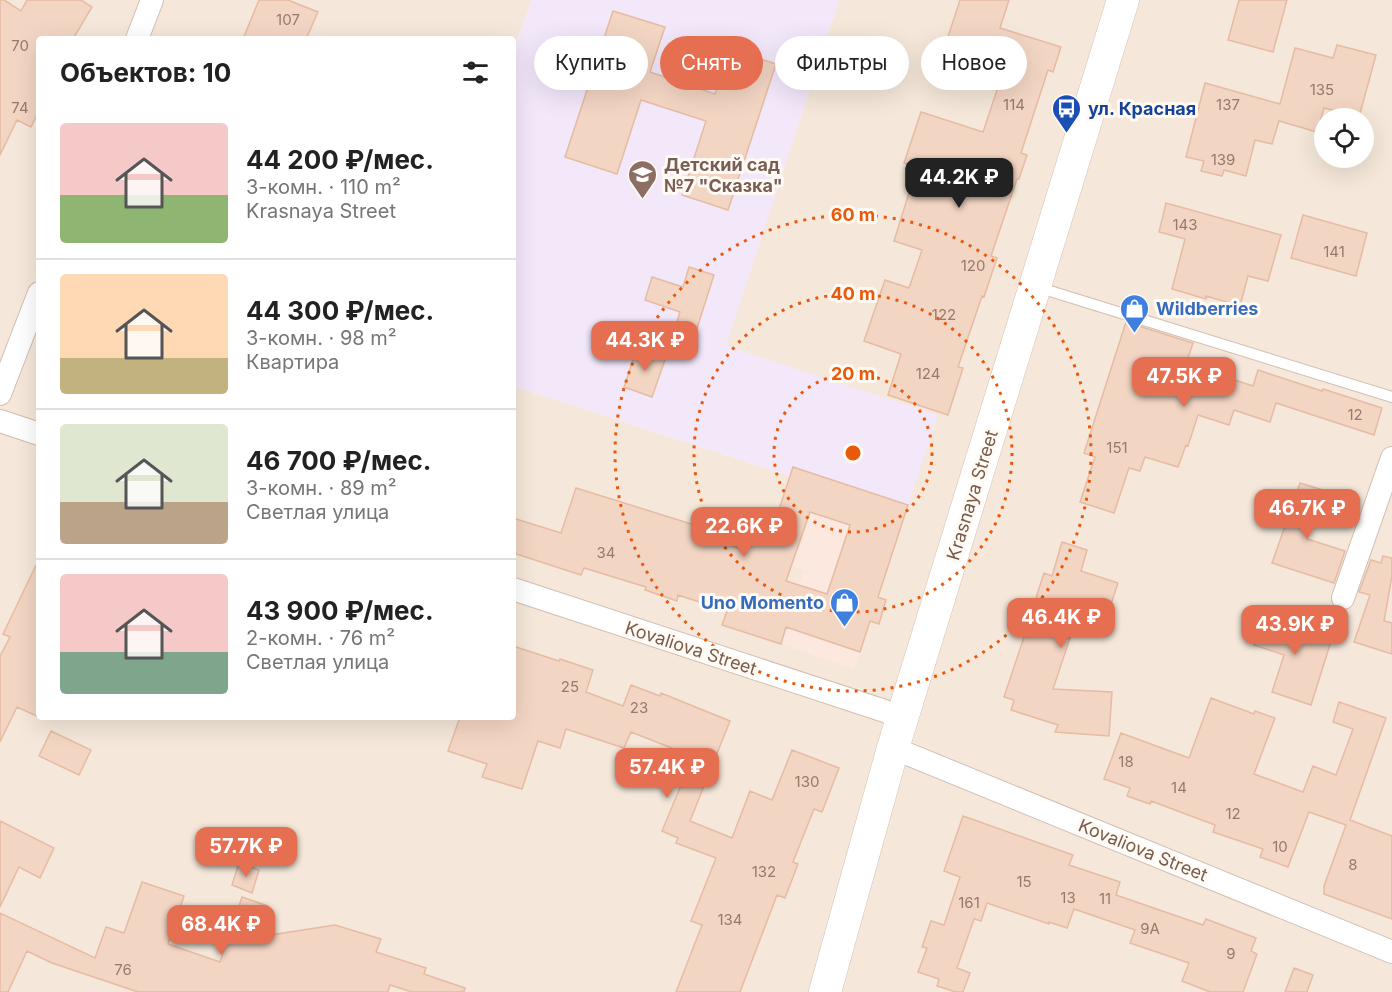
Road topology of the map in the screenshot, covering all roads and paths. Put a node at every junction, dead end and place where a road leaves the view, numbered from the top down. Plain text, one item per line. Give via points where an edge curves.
1 (152, 0) edge
2 (1123, 0) edge
3 (138, 36) edge
4 (1036, 286) junction
5 (36, 301) edge
6 (0, 392) edge
7 (1392, 397) edge
8 (0, 421) edge
9 (36, 433) edge
10 (1392, 458) edge
11 (516, 590) edge
12 (1343, 598) dead end
13 (903, 717) junction
14 (893, 748) junction
15 (1392, 952) edge
16 (825, 992) edge

1 - 3 street
2 - 4 street, Krasnaya Street
4 - 7 lane
4 - 13 street, Krasnaya Street
5 - 6 street
8 - 9 street
10 - 12 street
11 - 13 street, Kovaliova Street
13 - 14 street, Krasnaya Street
14 - 15 street, Kovaliova Street
14 - 16 street, Krasnaya Street

